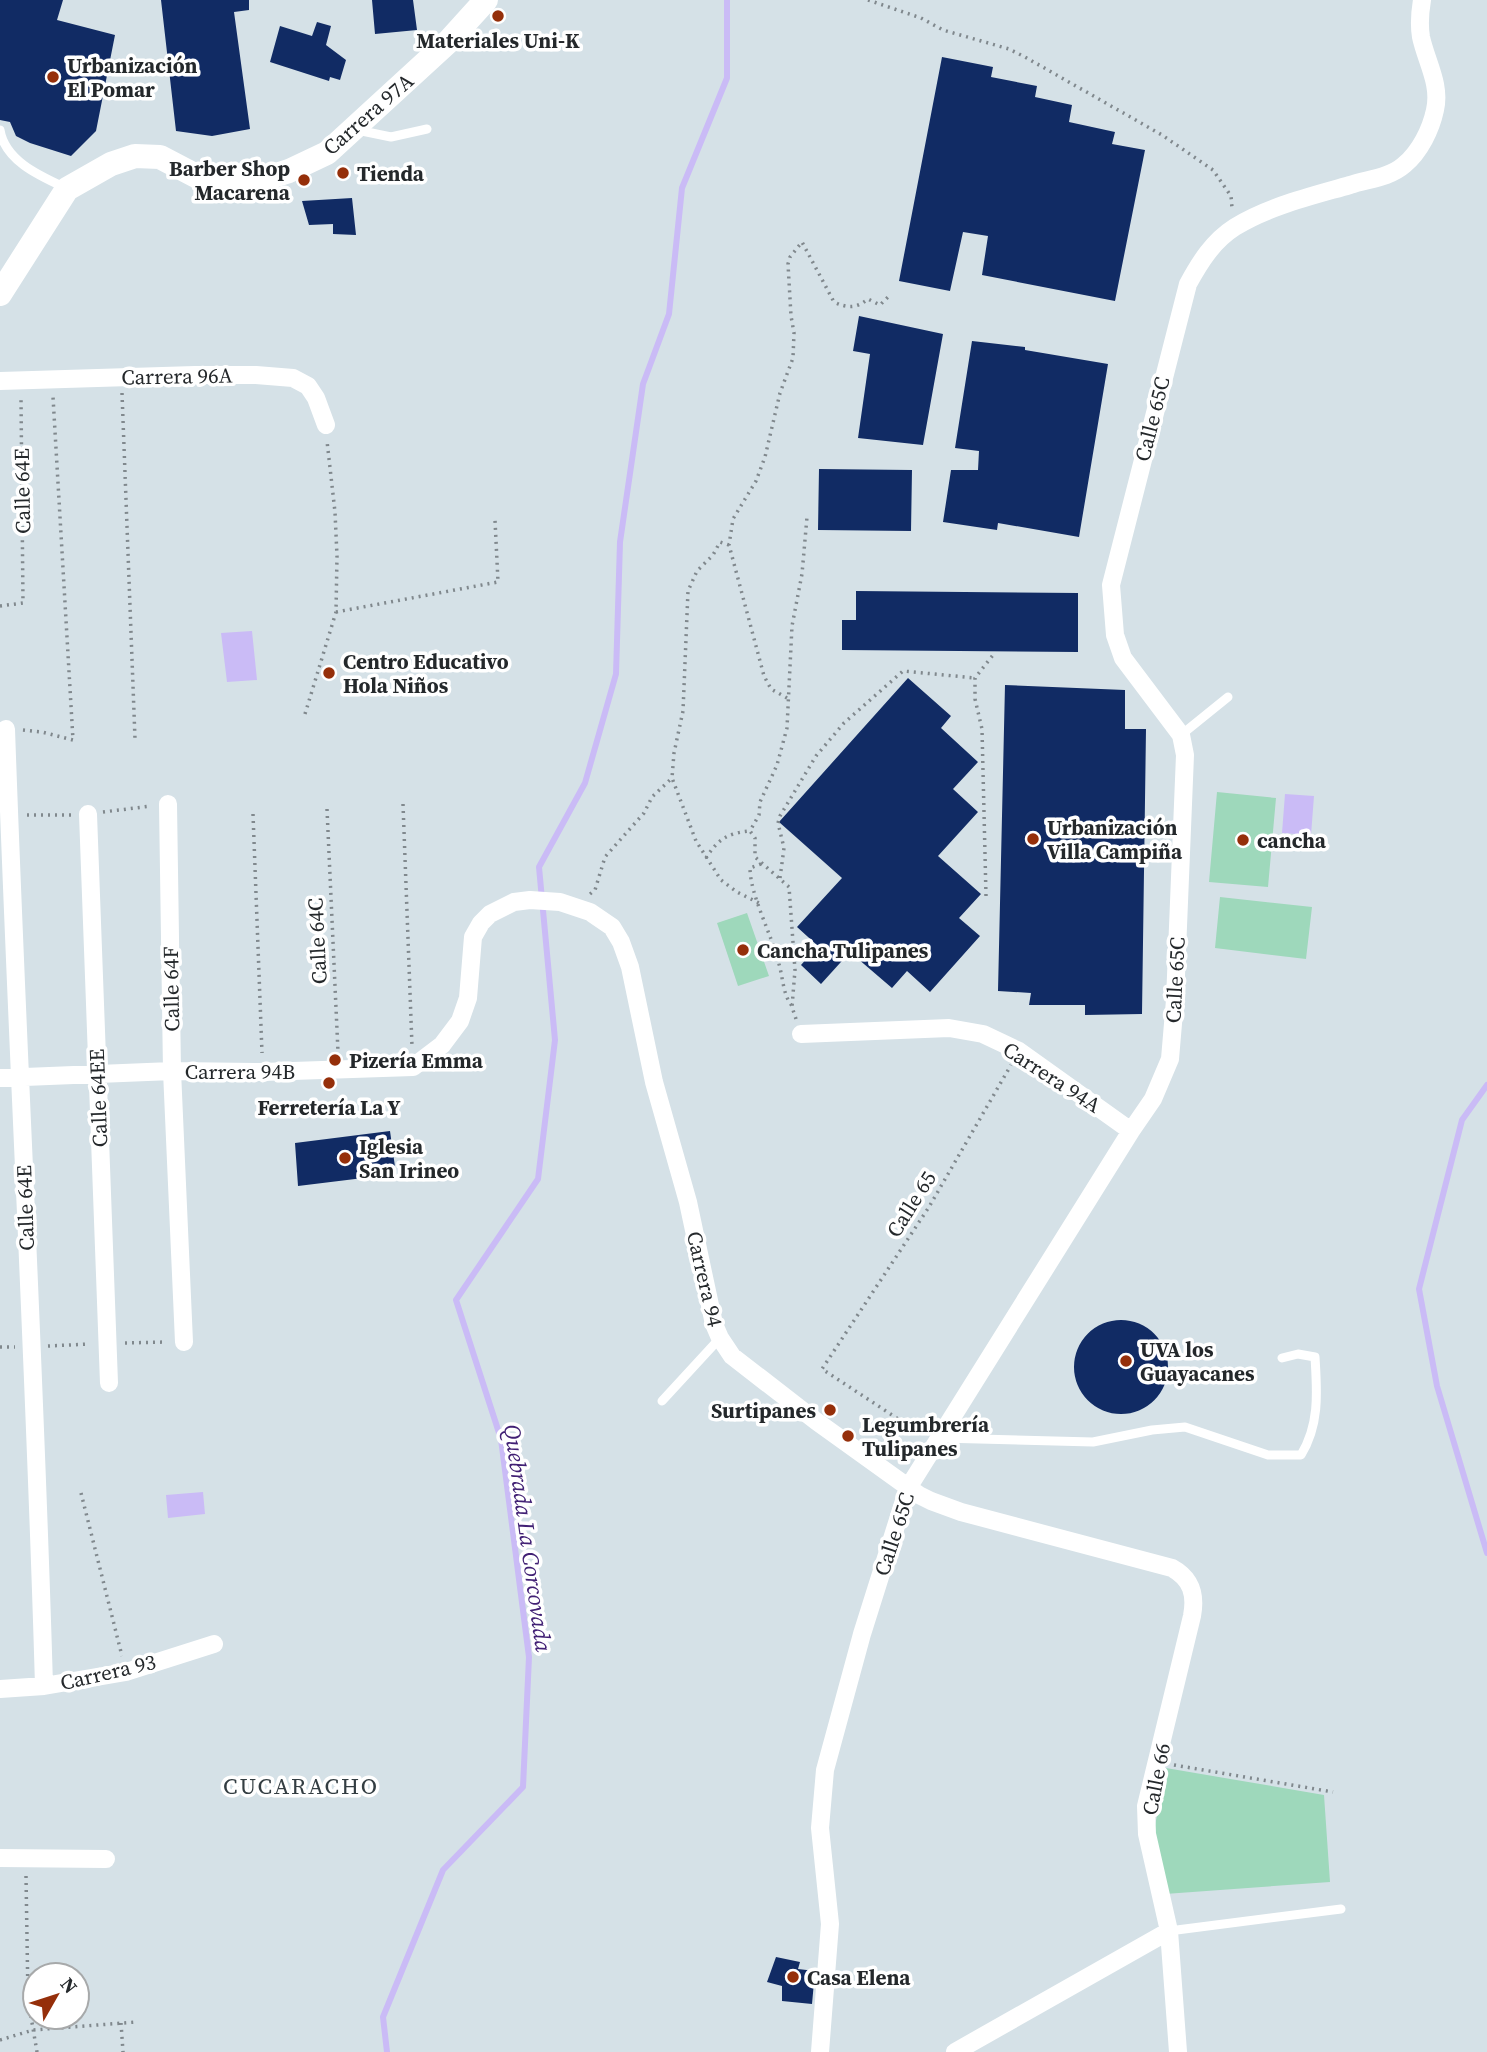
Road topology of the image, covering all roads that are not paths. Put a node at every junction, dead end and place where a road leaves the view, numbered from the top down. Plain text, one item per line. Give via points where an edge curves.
1 (486, 0) edge
2 (1422, 0) edge
3 (352, 129) junction
4 (427, 129) dead end
5 (0, 130) edge
6 (67, 189) junction
7 (0, 293) edge
8 (0, 381) edge
9 (326, 425) road end
10 (1228, 697) dead end
11 (6, 729) road end
12 (1181, 735) junction
13 (168, 804) dead end
14 (88, 814) dead end
15 (801, 1034) road end
16 (413, 1067) joint
17 (172, 1071) junction
18 (97, 1074) junction
19 (0, 1078) edge
20 (19, 1078) junction
21 (1131, 1131) junction
22 (720, 1338) junction
23 (184, 1342) dead end
24 (1282, 1358) dead end
25 (109, 1382) dead end
26 (662, 1401) dead end
27 (937, 1441) junction
28 (908, 1488) junction
29 (1193, 1590) joint
30 (214, 1644) dead end
31 (44, 1686) junction
32 (0, 1689) edge
33 (0, 1858) edge
34 (106, 1859) dead end
35 (1341, 1909) dead end
36 (1169, 1931) junction
37 (820, 2052) edge
38 (955, 2052) edge
39 (1178, 2052) edge

1 - 3 street, Carrera 97A via 447,43
2 - 12 street, Calle 65C via 1421,37 1435,81 1436,107 1415,152 1386,175 1273,209 1234,228 1213,245 1188,284 1111,585 1115,635 1123,658
3 - 4 lane via 391,136
3 - 6 street, Carrera 97A via 327,153 270,177 202,179 160,157 135,156 111,163
5 - 6 lane via 2,143 13,156 36,175
6 - 7 street, Carrera 97A
8 - 9 street, Carrera 96A via 293,378 308,386
10 - 12 lane
11 - 20 street, Calle 64E
12 - 21 street, Calle 65C via 1185,755 1170,1059 1153,1099
13 - 17 street, Calle 64F
14 - 18 street, Calle 64EE
15 - 21 street, Carrera 94A via 949,1028 983,1034 1018,1051
16 - 17 street, Carrera 94B
16 - 22 street, Carrera 94 via 442,1045 460,1021 468,998 473,937 490,914 530,900 590,912 612,928 630,967 654,1082
17 - 18 street, Carrera 94B
17 - 23 street, Calle 64F
18 - 20 street, Carrera 94B
18 - 25 street, Calle 64EE
19 - 20 street, Carrera 94B
20 - 31 street, Calle 64E
21 - 27 street, Calle 65C
22 - 26 lane
22 - 28 street, Carrera 94 via 732,1356
24 - 27 lane via 1315,1356 1317,1404 1301,1455 1268,1455 1185,1427 1094,1442
27 - 28 street, Calle 65C
28 - 29 street, Carrera 94 via 961,1512 1172,1568
28 - 37 street, Calle 65C via 825,1770 820,1828 830,1924
29 - 36 street, Calle 66 via 1192,1616 1146,1806 1149,1843
30 - 31 street, Carrera 93 via 126,1672
31 - 32 street, Carrera 93
33 - 34 street
35 - 36 lane
36 - 38 street
36 - 39 street, Calle 66

